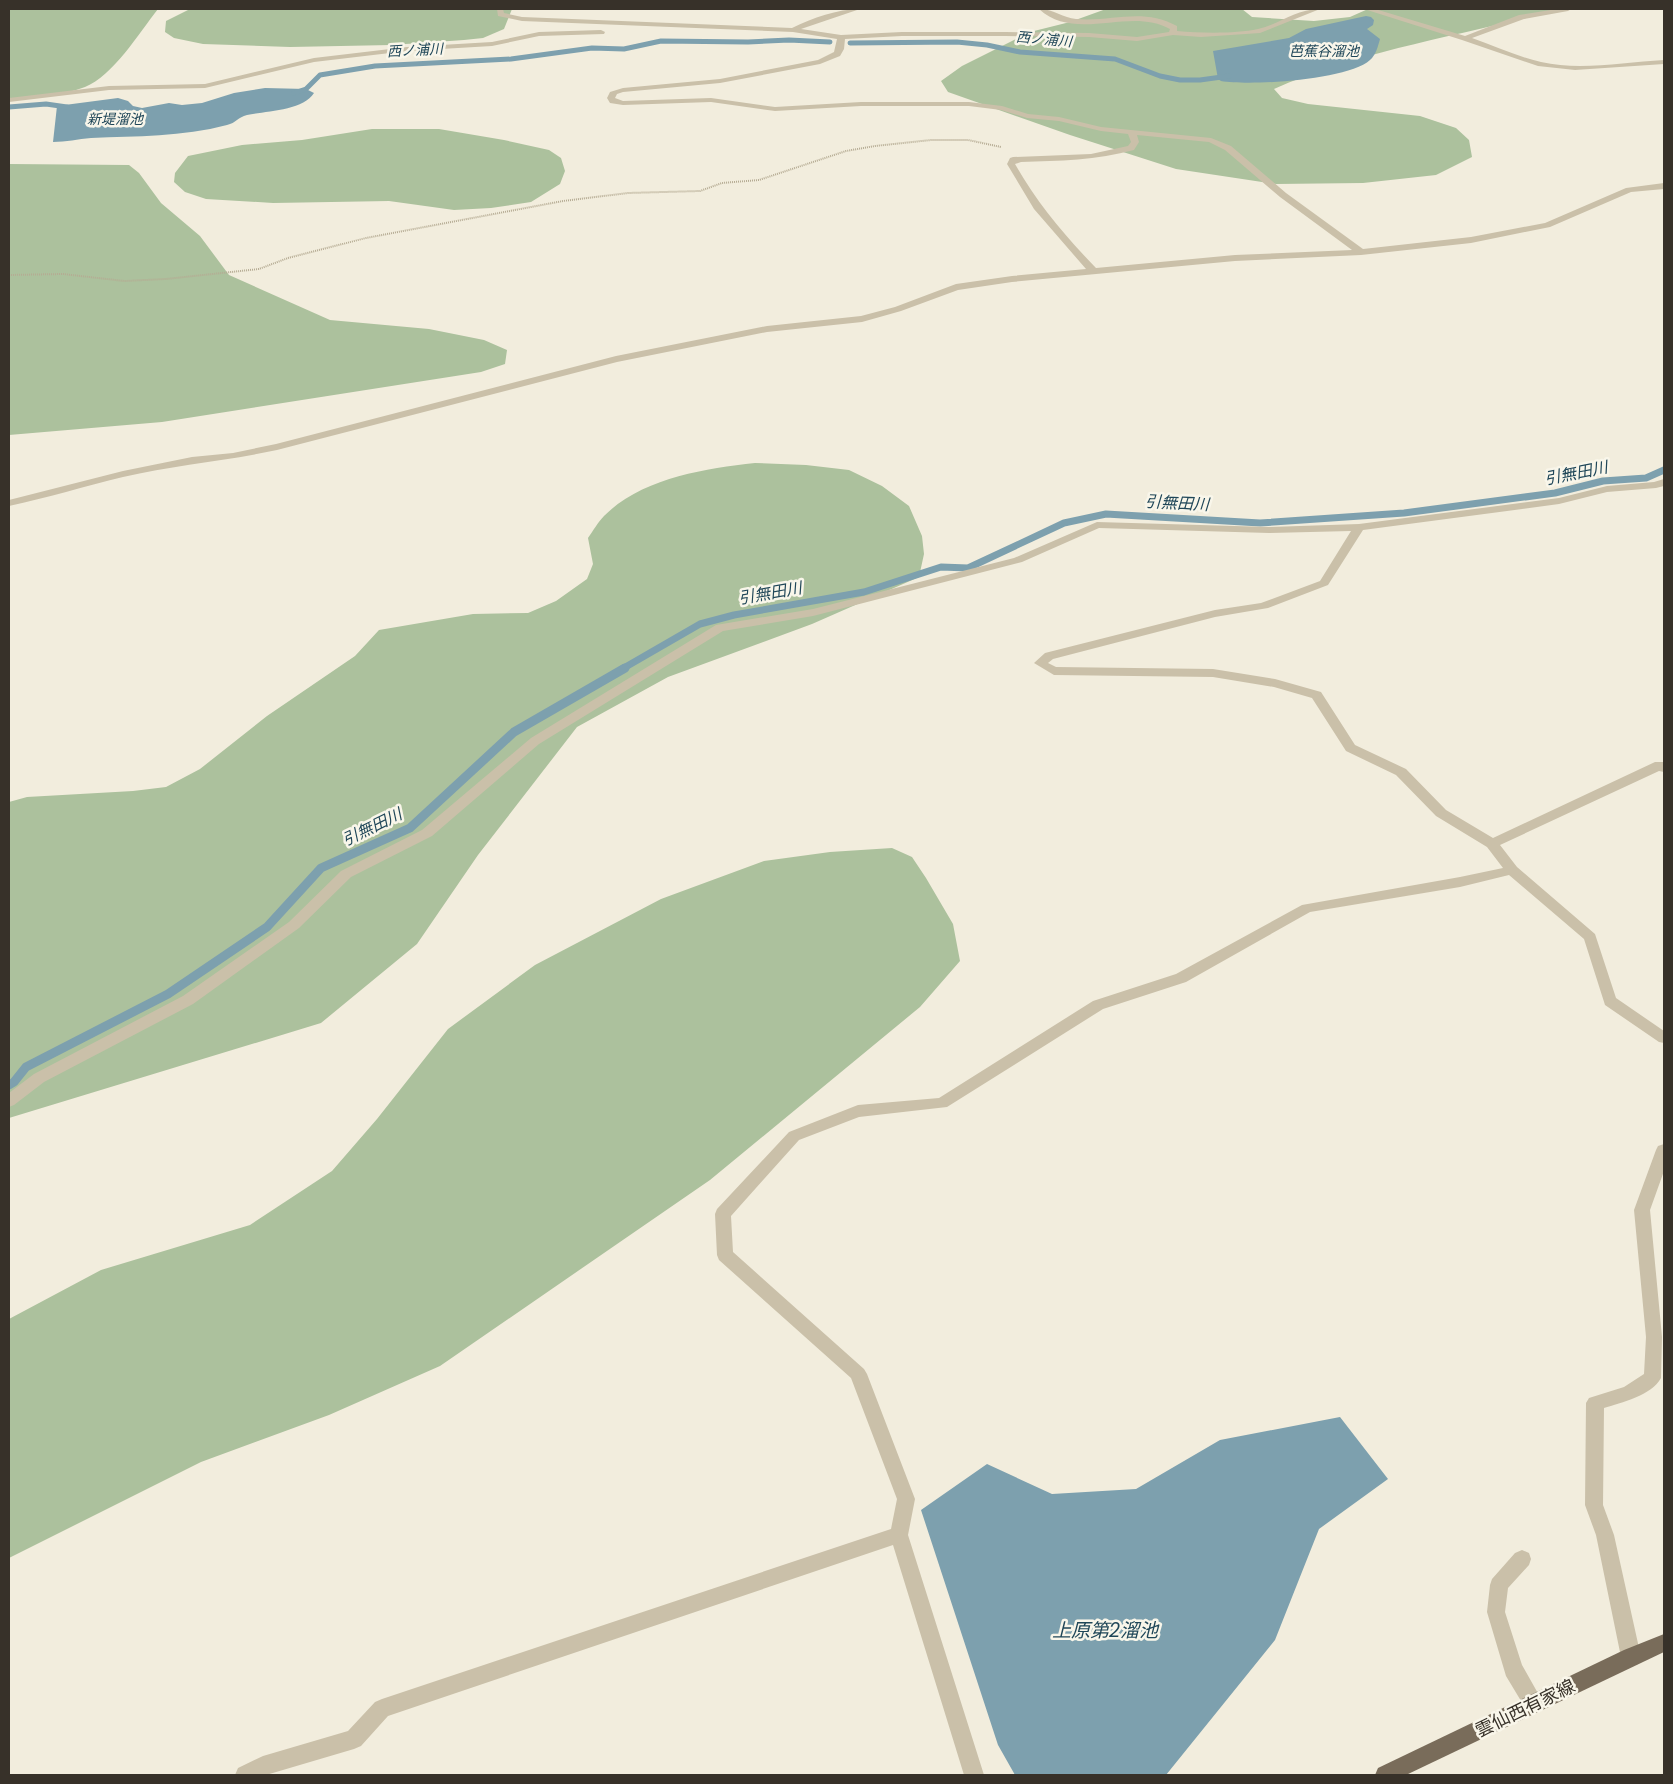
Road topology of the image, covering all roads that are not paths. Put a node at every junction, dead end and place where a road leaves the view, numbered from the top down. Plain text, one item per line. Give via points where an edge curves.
1 (500, 9) edge
2 (857, 9) edge
3 (1043, 9) edge
4 (1317, 9) edge
5 (1368, 9) edge
6 (1568, 9) edge
7 (736, 28) junction
8 (793, 30) junction
9 (606, 32) dead end
10 (616, 32) dead end
11 (1172, 32) junction
12 (841, 37) junction
13 (1465, 38) junction
14 (1664, 62) edge
15 (9, 100) edge
16 (1132, 133) junction
17 (1664, 186) edge
18 (1361, 252) junction
19 (1093, 271) junction
20 (1664, 482) edge
21 (9, 503) edge
22 (1359, 527) junction
23 (1664, 768) edge
24 (1492, 844) junction
25 (1512, 870) junction
26 (1664, 1038) edge
27 (9, 1101) edge
28 (1664, 1150) edge
29 (899, 1535) junction
30 (1522, 1560) dead end
31 (1664, 1643) edge
32 (1631, 1657) junction
33 (1534, 1704) junction
34 (245, 1775) edge
35 (974, 1775) edge
36 (1386, 1775) edge

1 - 7 street via 500,14 522,19
2 - 8 street via 812,21
3 - 11 street via 1053,15 1078,20 1141,12 1170,24 1174,28
4 - 11 street via 1260,31 1201,35
5 - 13 street
6 - 13 street via 1522,17
7 - 8 street
7 - 10 street via 719,33
8 - 12 street
9 - 15 street via 538,34 492,44 407,49 314,60 205,86 109,88
11 - 12 street via 1137,39 1089,34
12 - 16 street via 837,54 820,62 720,82 623,90 614,92 610,98 623,103 711,100 775,109 870,104 969,104
13 - 14 street via 1555,67
16 - 18 street via 1197,138 1220,144
16 - 19 street via 1135,142 1131,148 1116,152 1013,160 1011,164 1024,188 1068,246
17 - 18 street via 1629,190 1547,225 1471,240
18 - 19 street via 1235,258
19 - 21 street via 956,287 862,319 712,338 616,359 277,447 123,474
20 - 22 street via 1607,489 1559,501
22 - 24 street via 1324,582 1264,606 1215,614 1068,651 1049,656 1040,663 1054,671 1213,673 1275,682 1317,695 1350,748 1401,772 1441,813
22 - 27 street via 1269,530 1098,525 1018,560 813,612 720,628 535,740 427,833 346,874 294,925 188,1000 39,1078
23 - 24 street via 1660,764
24 - 25 street
25 - 26 street via 1590,938 1610,1001
25 - 29 street via 1307,908 1181,978 1098,1005 942,1103 858,1111 794,1136 722,1214 725,1255 858,1374 906,1499
28 - 32 street via 1642,1210 1654,1337 1652,1378 1628,1393 1595,1404 1594,1504 1605,1535
29 - 34 street via 382,1709 354,1739 263,1766
29 - 35 street
30 - 33 street via 1499,1585 1496,1612 1513,1670
31 - 32 main road, 雲仙西有家線
32 - 33 main road, 雲仙西有家線
33 - 36 main road, 雲仙西有家線

